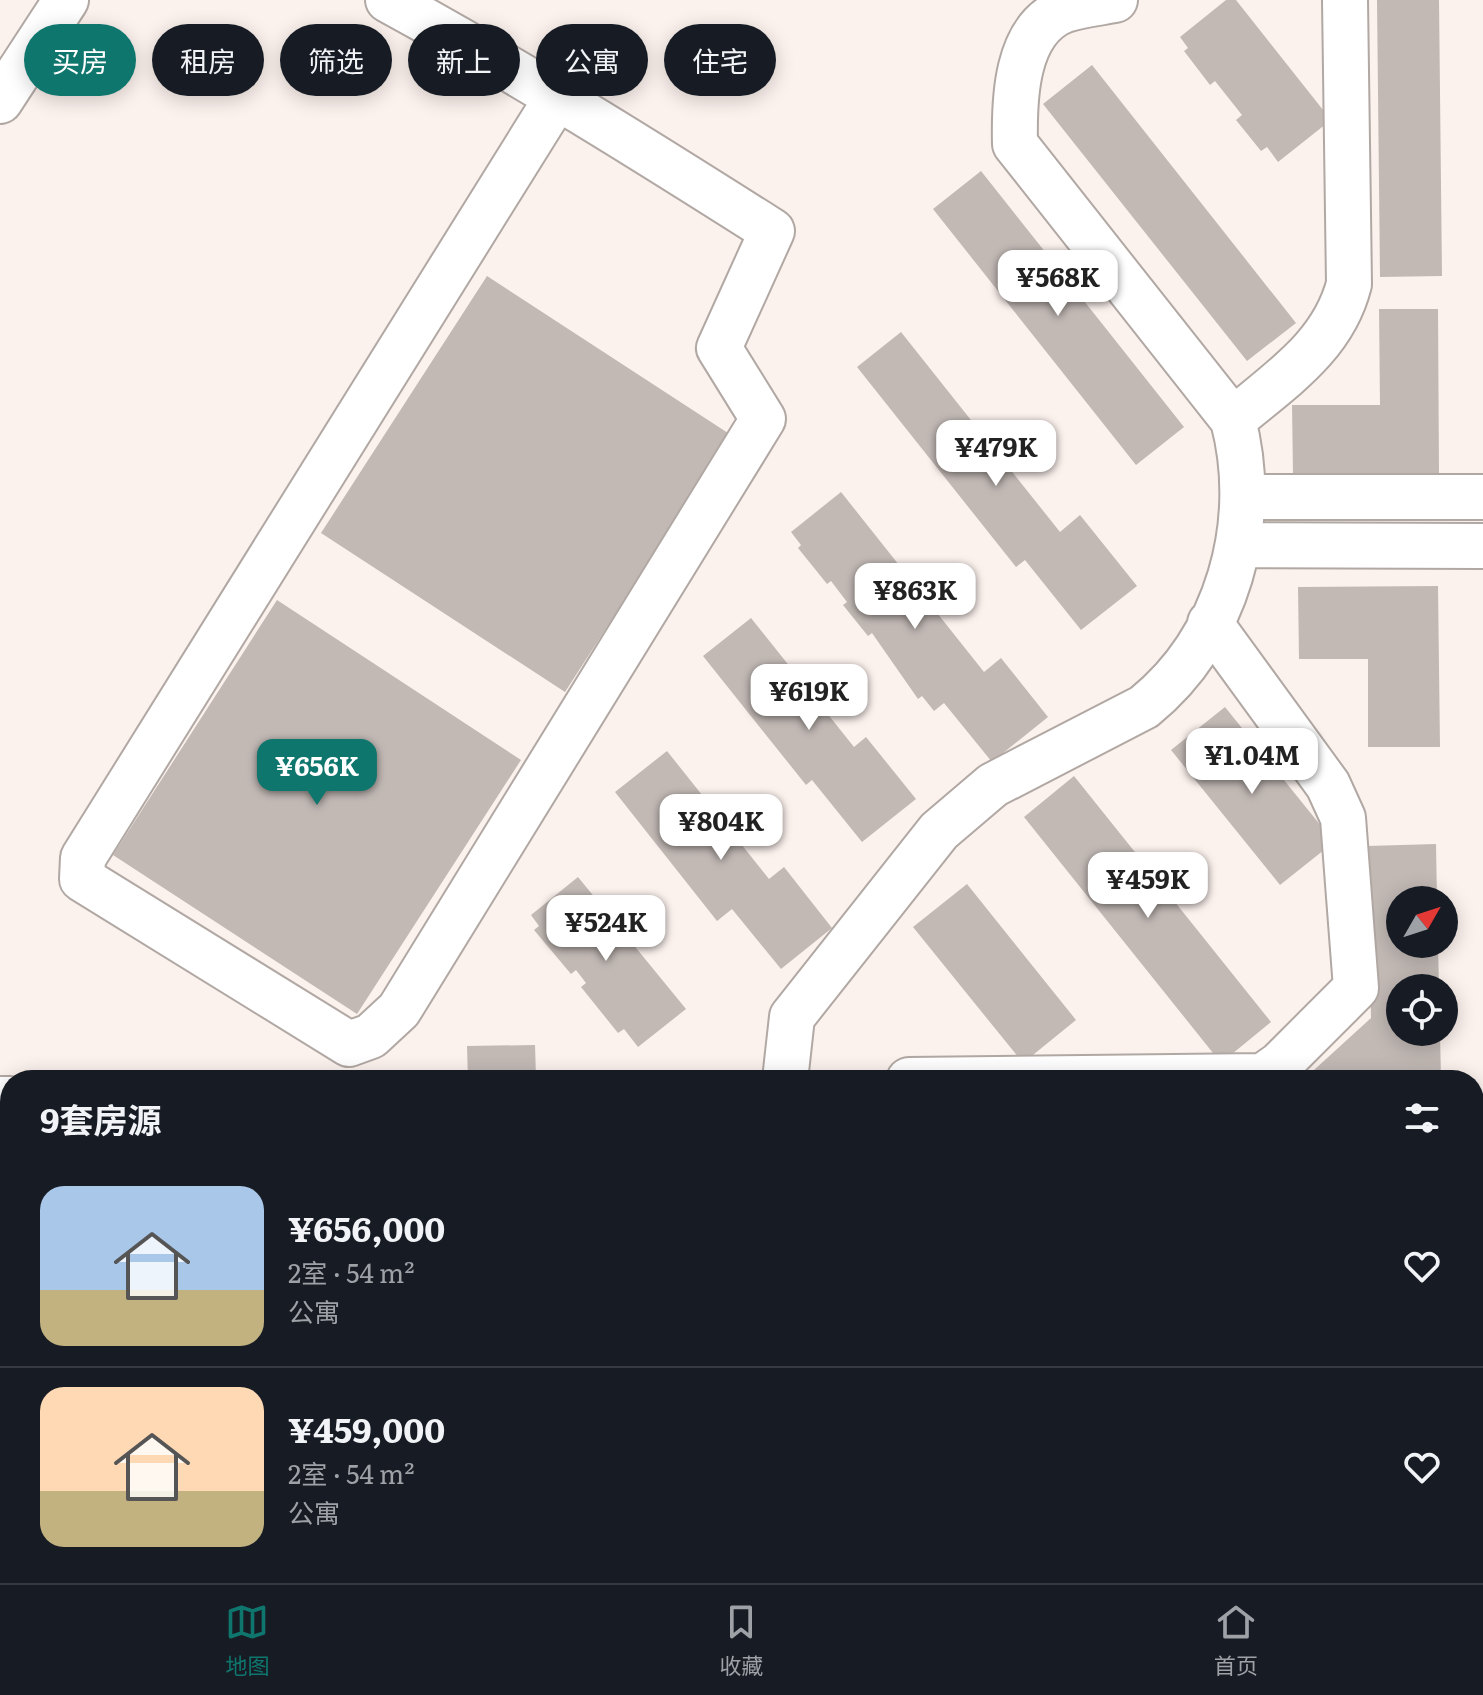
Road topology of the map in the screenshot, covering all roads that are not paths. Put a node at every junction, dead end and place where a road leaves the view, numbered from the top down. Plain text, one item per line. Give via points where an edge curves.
1 (66, 0) edge
2 (388, 0) edge
3 (1115, 0) edge
4 (1345, 0) edge
5 (536, 84) edge
6 (558, 96) joint
7 (0, 101) edge
8 (1233, 420) junction
9 (1245, 497) junction
10 (1483, 497) edge
11 (1239, 545) junction
12 (1483, 546) edge
13 (1210, 623) junction
14 (786, 1070) edge
15 (1272, 1070) edge

1 - 7 street
2 - 5 street
3 - 8 street via 1063,10 1030,44 1014,104 1015,144
4 - 8 street via 1349,284 1344,303 1314,350
6 - 6 street via 83,858 82,879 349,1044 371,1036 399,1010 763,419 719,348 772,231
8 - 9 street
9 - 10 street
9 - 11 street
11 - 12 street
11 - 13 street
13 - 14 street via 1179,672 1144,707 993,785 939,831 792,1017
13 - 15 street via 1328,785 1343,818 1356,988

